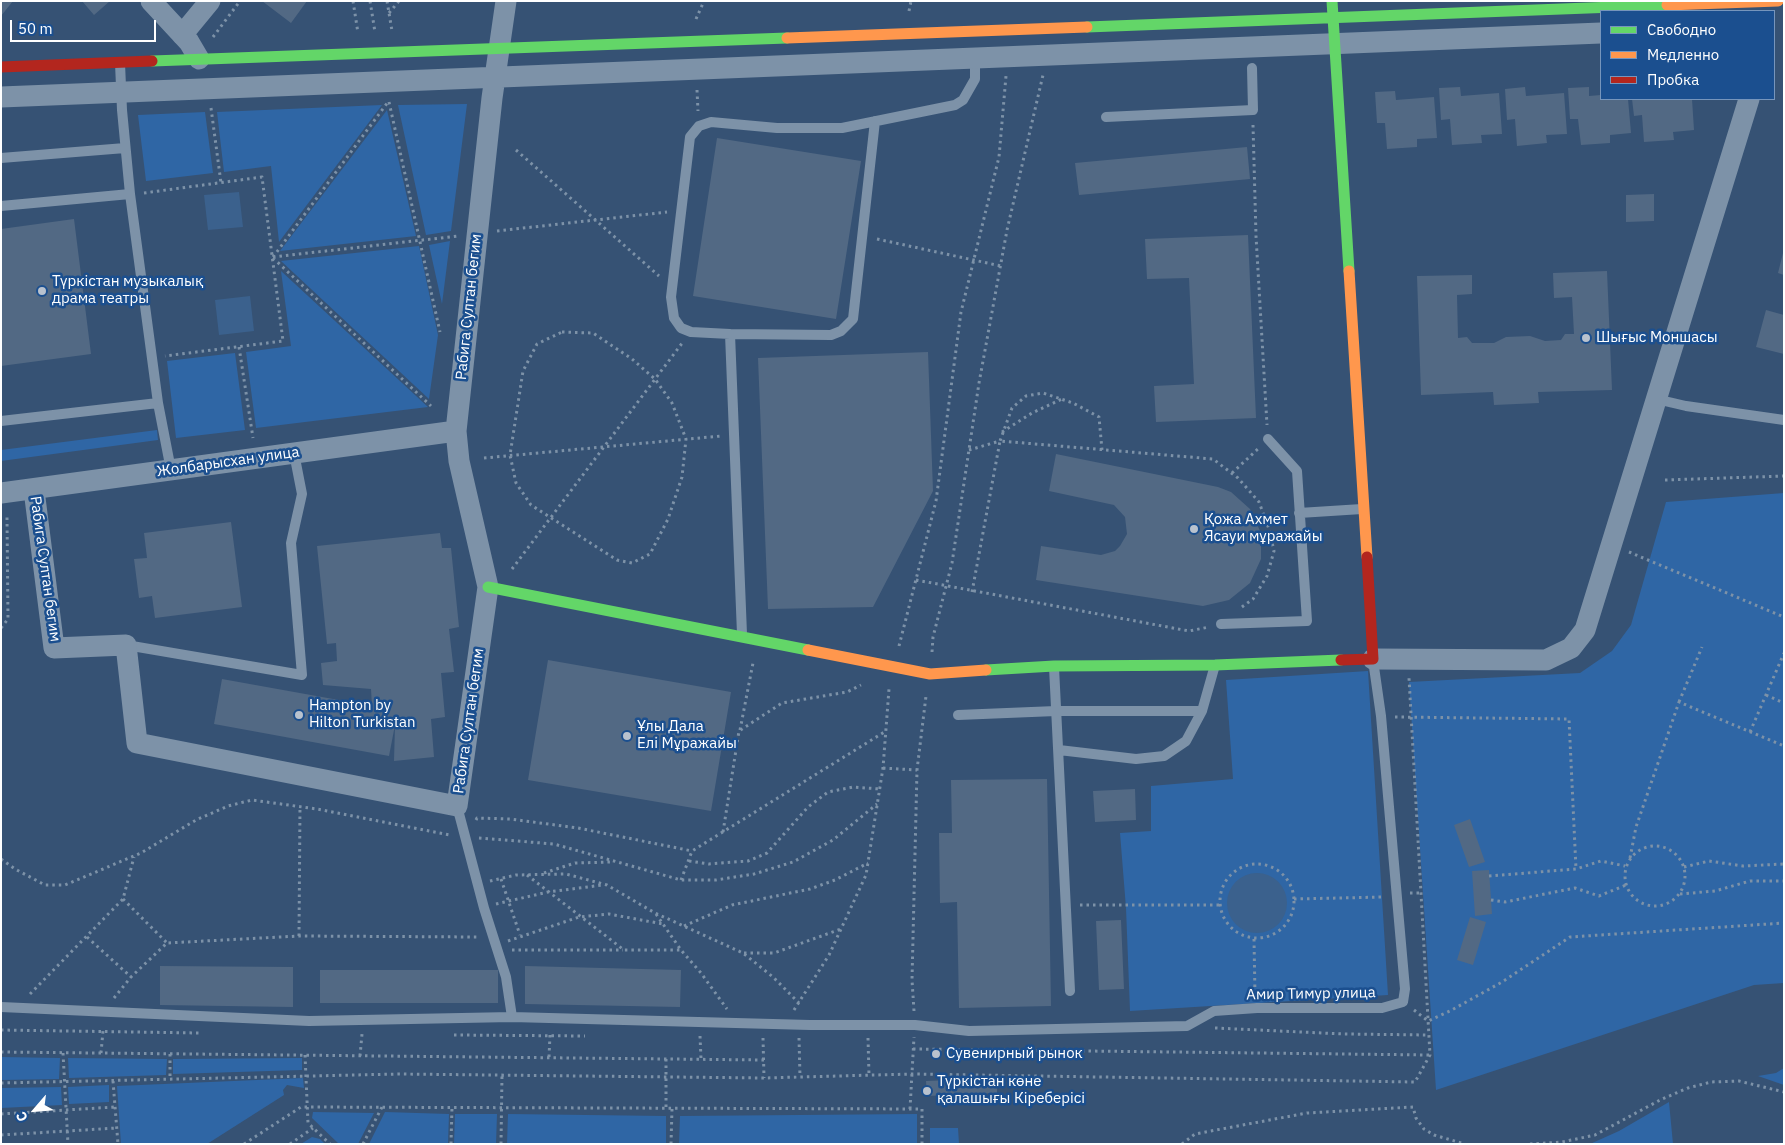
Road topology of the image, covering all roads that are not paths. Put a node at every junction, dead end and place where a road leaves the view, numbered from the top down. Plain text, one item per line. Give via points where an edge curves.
1 (151, 1) edge
2 (210, 1) edge
3 (506, 1) edge
4 (1332, 1) edge
5 (1778, 1) edge
6 (1333, 16) junction
7 (1600, 33) edge
8 (182, 35) junction
9 (1334, 44) junction
10 (500, 47) junction
11 (975, 58) junction
12 (199, 59) junction
13 (120, 62) junction
14 (1, 67) edge
15 (1252, 68) dead end
16 (495, 77) junction
17 (121, 92) junction
18 (1, 96) edge
19 (1749, 100) edge
20 (1106, 117) dead end
21 (874, 122) junction
22 (125, 148) junction
23 (1, 158) edge
24 (130, 194) junction
25 (1, 206) edge
26 (730, 334) junction
27 (1656, 399) junction
28 (158, 403) junction
29 (1784, 420) edge
30 (1, 421) edge
31 (456, 431) junction
32 (1268, 439) road end
33 (294, 453) junction
34 (171, 470) junction
35 (34, 490) junction
36 (1, 493) edge
37 (1363, 509) junction
38 (1299, 513) junction
39 (488, 587) junction
40 (1221, 624) road end
41 (742, 638) junction
42 (126, 645) junction
43 (1373, 659) junction
44 (1215, 665) junction
45 (1054, 666) junction
46 (1056, 711) junction
47 (1202, 711) junction
48 (958, 715) dead end
49 (1059, 750) junction
50 (457, 806) junction
51 (1070, 991) dead end
52 (1, 1007) edge
53 (512, 1017) junction

1 - 8 street
2 - 8 street
3 - 10 street, Рабига Султан бегим
4 - 6 street
5 - 6 street
6 - 9 street
6 - 10 street
7 - 9 street
8 - 12 street
9 - 11 street
9 - 37 street
10 - 12 street
10 - 16 street, Рабига Султан бегим
11 - 16 street
11 - 21 lane via 975,79 963,100 955,105
12 - 13 street
13 - 14 street
13 - 17 lane
15 - 20 lane via 1253,110
16 - 17 street
16 - 31 street, Рабига Султан бегим
17 - 18 street
17 - 22 lane
19 - 27 street
21 - 26 lane via 854,319 842,331 832,335
21 - 26 lane via 842,128 777,128 711,122 699,126 690,137 672,288 674,318 681,328 691,332
22 - 23 lane
22 - 24 lane
24 - 25 lane
24 - 28 lane
26 - 41 lane
27 - 29 lane
27 - 43 street via 1585,630 1571,648 1546,660
28 - 30 lane
28 - 34 lane
31 - 33 street, Жолбарысхан улица
31 - 39 street, Рабига Султан бегим via 459,461
32 - 38 lane via 1297,471
33 - 34 street, Жолбарысхан улица
33 - 42 lane via 302,494 291,543 302,674
34 - 35 street, Жолбарысхан улица
35 - 36 street, Жолбарысхан улица
35 - 42 street, Рабига Султан бегим via 54,648
37 - 38 lane
37 - 43 street
38 - 40 lane via 1307,621
39 - 41 street
39 - 50 street, Рабига Султан бегим
41 - 45 street via 930,674
42 - 50 street, Рабига Султан бегим via 137,743
43 - 44 street
43 - 53 lane, Амир Тимур улица via 1398,894 1405,989 1403,1002 1382,1008 1352,1010 1257,1008 1214,1011 1187,1026 968,1031 915,1025
44 - 45 street
44 - 47 lane
45 - 46 lane
46 - 47 lane
46 - 48 lane
46 - 49 lane
47 - 49 lane via 1186,741 1164,756 1136,759
49 - 51 lane
50 - 53 lane via 506,977
52 - 53 lane, Амир Тимур улица via 309,1021

